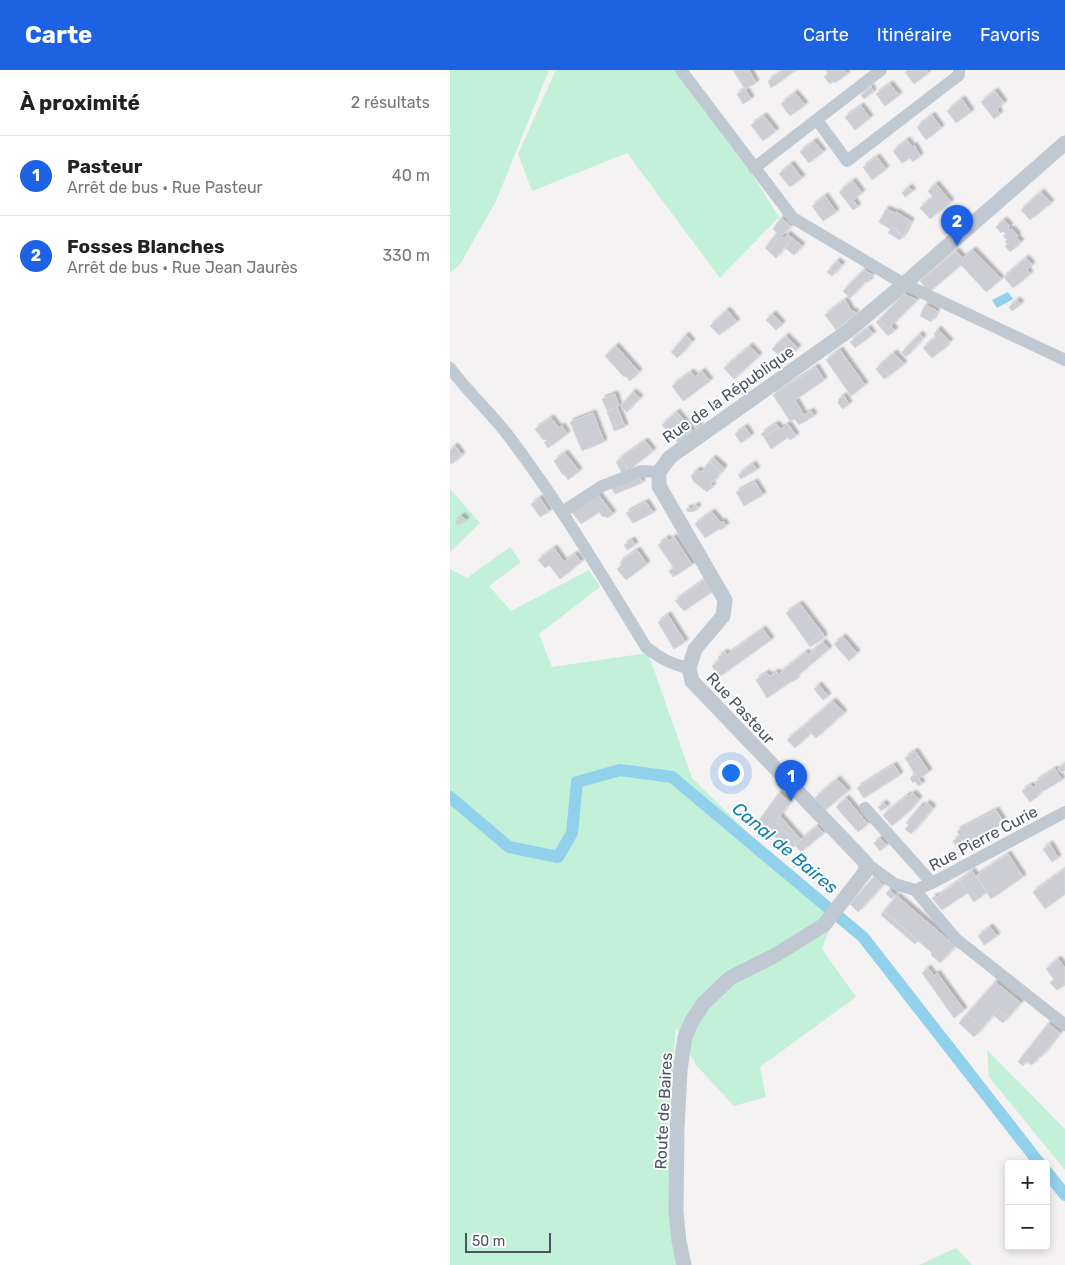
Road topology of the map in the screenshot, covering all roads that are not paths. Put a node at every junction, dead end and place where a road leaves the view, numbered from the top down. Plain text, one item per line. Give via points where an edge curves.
1 (681, 70) edge
2 (881, 70) edge
3 (959, 70) edge
4 (817, 120) junction
5 (1065, 143) edge
6 (754, 168) junction
7 (904, 284) junction
8 (1065, 360) edge
9 (450, 368) edge
10 (659, 472) junction
11 (562, 512) junction
12 (689, 668) junction
13 (865, 808) dead end
14 (1065, 812) edge
15 (866, 863) junction
16 (932, 883) junction
17 (915, 890) junction
18 (1065, 1025) edge
19 (684, 1265) edge

1 - 6 street
2 - 4 street
3 - 4 street via 959,76 847,161
4 - 6 street
5 - 7 street, Rue de la République
6 - 7 street via 793,218
7 - 8 street
7 - 10 street, Rue de la République via 848,331 670,457
9 - 11 street, Rue Pasteur via 506,433
10 - 11 street via 641,471 602,486
10 - 12 street via 659,486 725,600 723,616 695,649
11 - 12 street, Rue Pasteur via 646,647 660,658
12 - 15 street, Rue Pasteur via 692,682 702,694
13 - 16 street
14 - 16 street, Rue Pierre Curie
15 - 17 street, Rue Pasteur via 895,884
15 - 19 street, Route de Baires via 865,872 824,925 730,978 704,1003 692,1021 685,1037 679,1080 677,1129 676,1203
16 - 17 street, Rue Pierre Curie
17 - 18 street via 956,939

